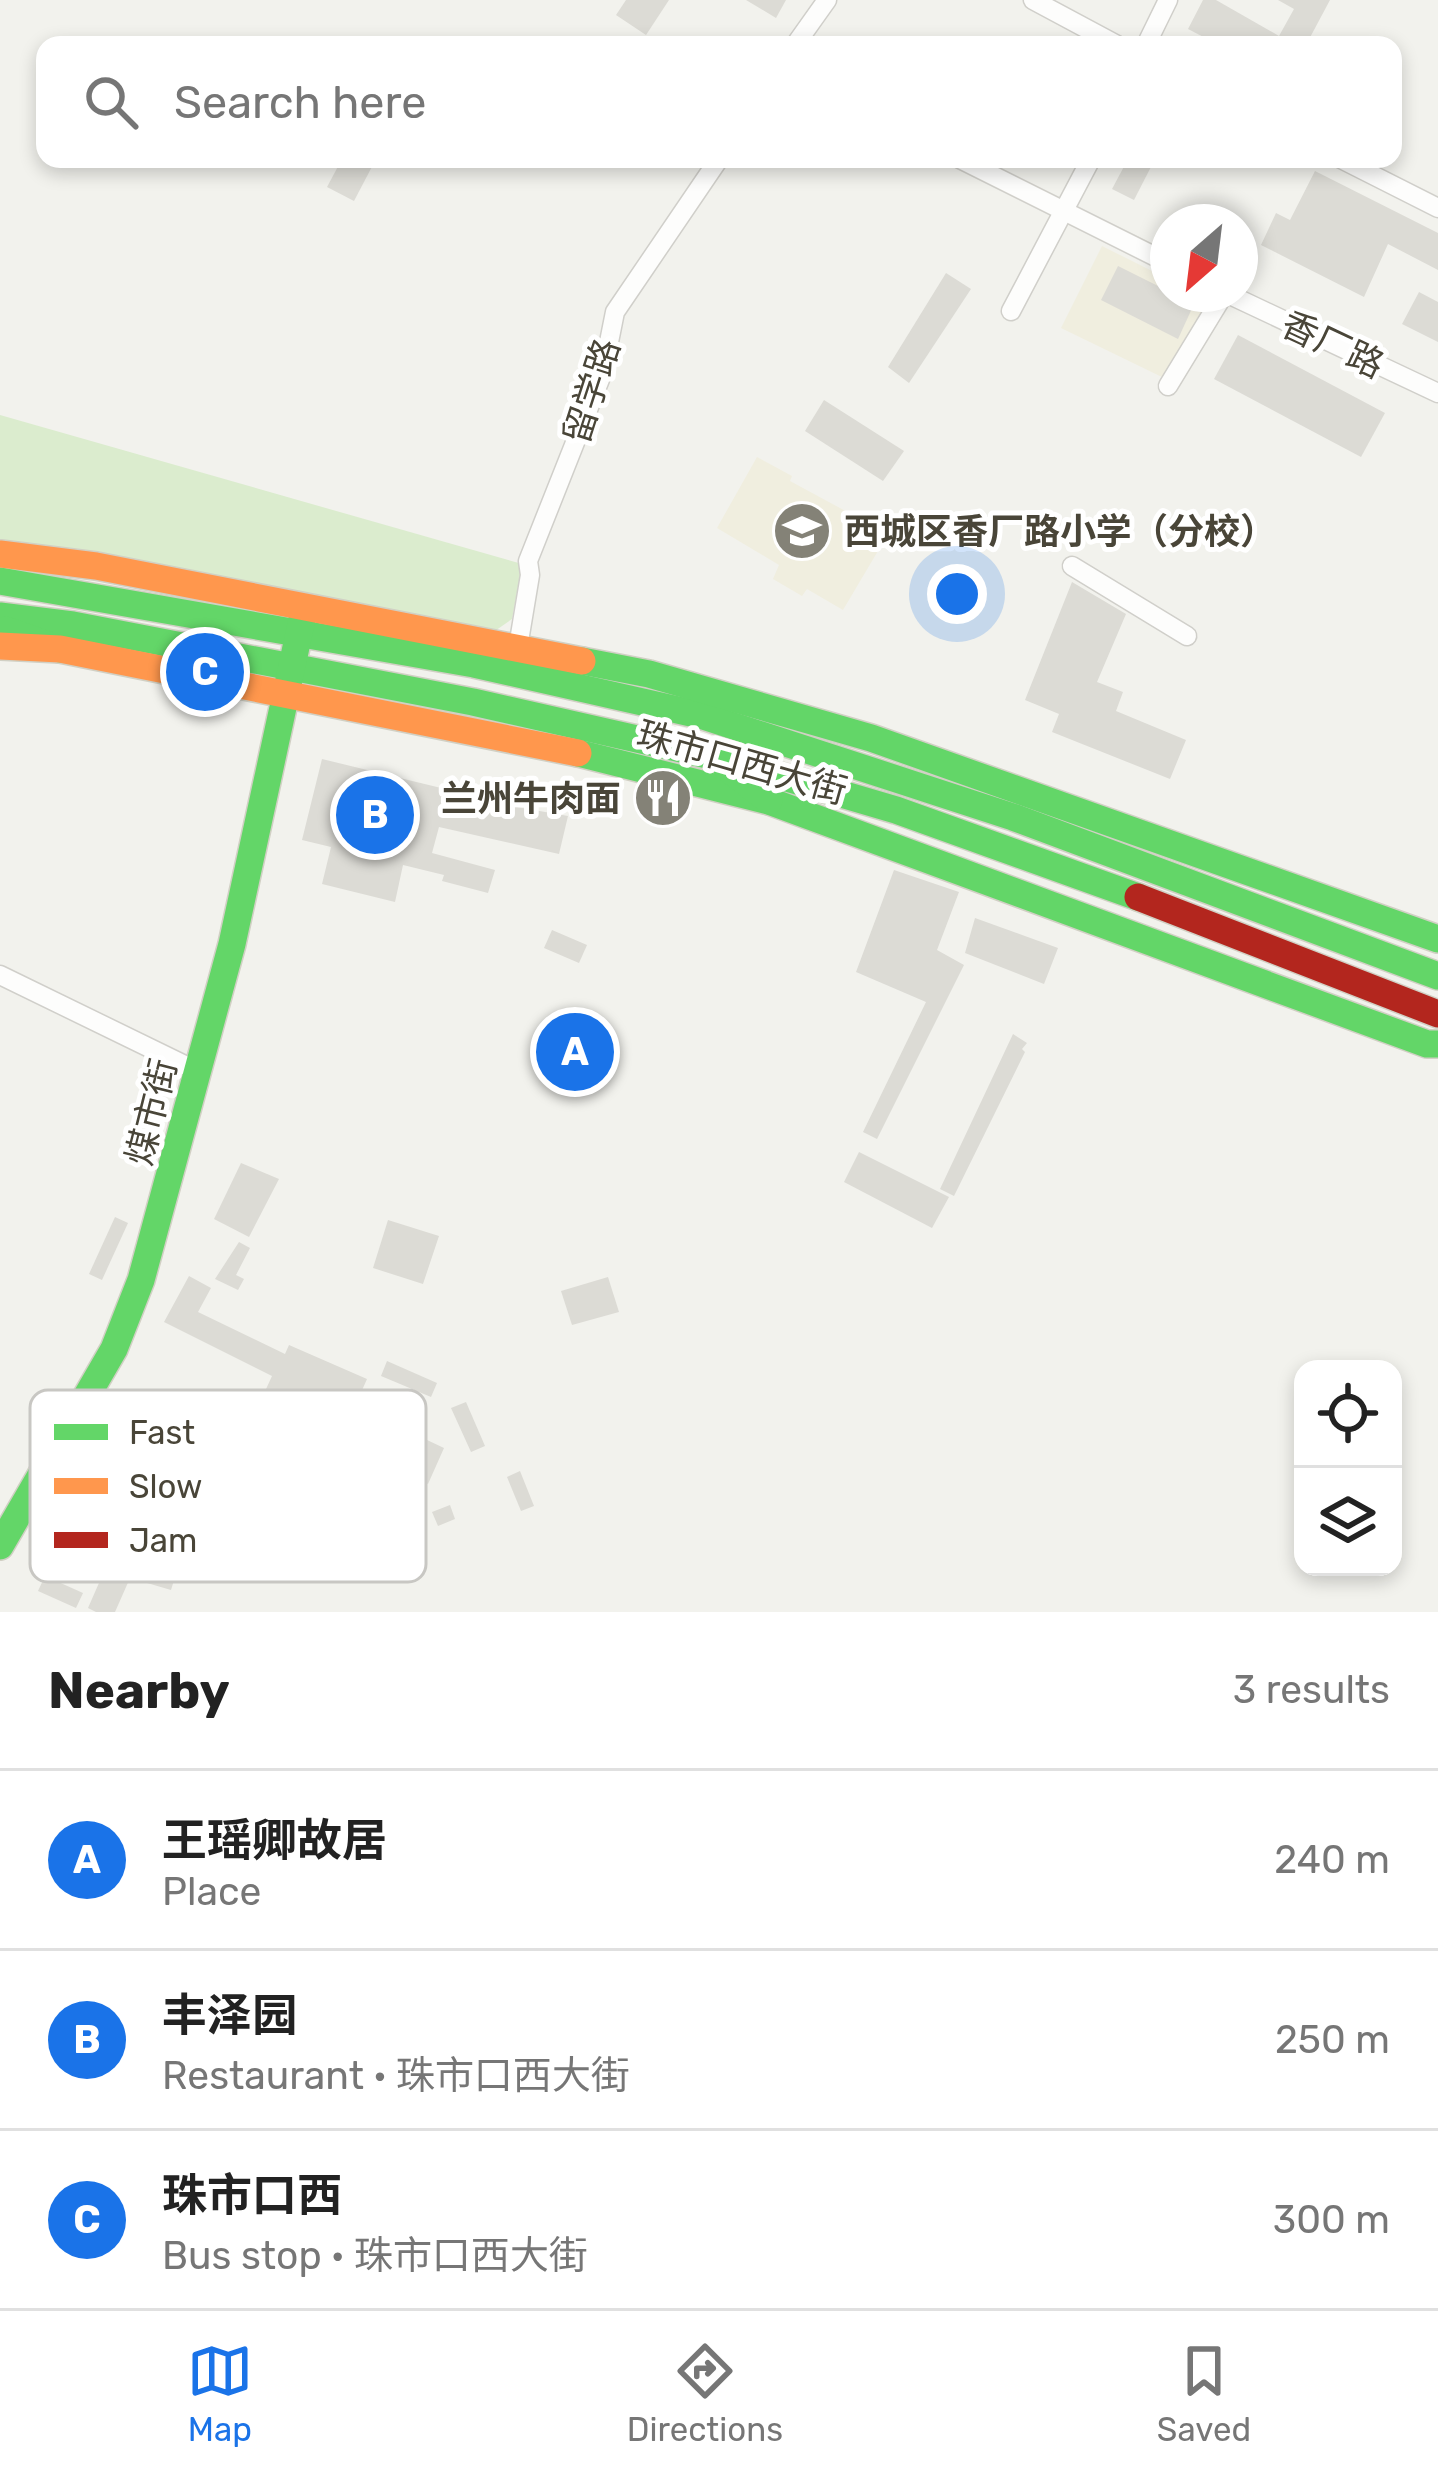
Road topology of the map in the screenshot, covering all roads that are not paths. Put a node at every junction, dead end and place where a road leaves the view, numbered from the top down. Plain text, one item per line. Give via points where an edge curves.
1 (827, 0) edge
2 (1033, 0) edge
3 (1168, 0) edge
4 (801, 36) edge
5 (1100, 36) edge
6 (1150, 36) edge
7 (713, 168) edge
8 (978, 168) edge
9 (1087, 168) edge
10 (1359, 168) edge
11 (1438, 208) edge
12 (1066, 211) junction
13 (1150, 254) edge
14 (1258, 309) edge
15 (1011, 311) dead end
16 (1215, 312) edge
17 (1168, 386) dead end
18 (1438, 393) edge
19 (0, 555) edge
20 (1072, 566) dead end
21 (0, 581) edge
22 (94, 593) junction
23 (0, 616) edge
24 (302, 620) junction
25 (0, 628) edge
26 (1187, 636) dead end
27 (0, 646) edge
28 (518, 647) junction
29 (60, 649) junction
30 (292, 667) junction
31 (286, 695) junction
32 (712, 756) junction
33 (769, 802) junction
34 (1438, 939) edge
35 (0, 975) edge
36 (1437, 976) edge
37 (1438, 1014) edge
38 (1438, 1044) edge
39 (199, 1072) junction
40 (90, 1390) edge
41 (30, 1494) edge
42 (0, 1546) edge

1 - 4 street
2 - 5 street
3 - 6 street
7 - 28 street, 留学路 via 615,312 603,373 528,561
8 - 12 street
9 - 12 street
10 - 11 street
12 - 13 street
12 - 15 street
14 - 18 street, 香厂路
16 - 17 street
19 - 22 main road
19 - 24 main road, 珠市口西大街 via 96,566
20 - 26 street
21 - 22 main road, 珠市口西大街
22 - 24 main road, 珠市口西大街
23 - 30 main road, 珠市口西大街
24 - 28 main road, 珠市口西大街
24 - 30 main road, 煤市街
24 - 36 main road, 珠市口西大街 via 754,731 1061,833
25 - 29 main road
27 - 29 main road, 珠市口西大街
28 - 34 main road, 珠市口西大街 via 649,674 871,738
29 - 31 main road, 珠市口西大街
30 - 31 main road, 煤市街
30 - 32 main road, 珠市口西大街 via 505,705
31 - 33 main road, 珠市口西大街
31 - 39 main road, 煤市街
32 - 33 main road
32 - 37 main road, 珠市口西大街 via 976,837
33 - 38 main road, 珠市口西大街
35 - 39 street
39 - 40 main road, 煤市街 via 160,1221 114,1348
41 - 42 main road, 煤市街

